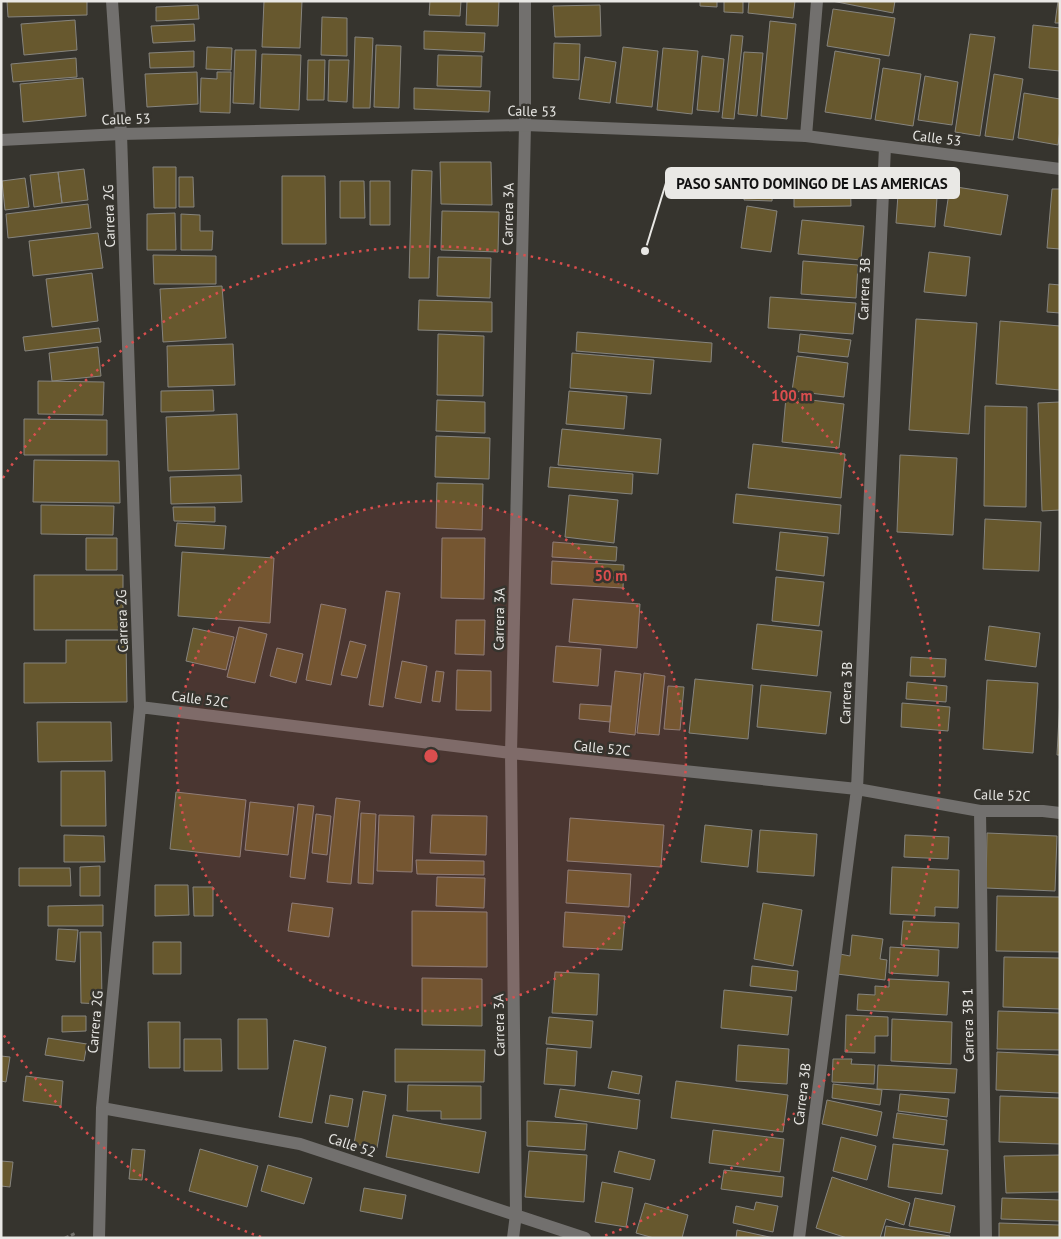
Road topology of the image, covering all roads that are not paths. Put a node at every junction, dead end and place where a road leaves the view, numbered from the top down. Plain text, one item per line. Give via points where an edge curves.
1 (112, 1) edge
2 (525, 1) edge
3 (817, 1) edge
4 (525, 125) junction
5 (121, 134) junction
6 (806, 136) junction
7 (1, 140) edge
8 (885, 146) junction
9 (1060, 169) edge
10 (140, 707) junction
11 (511, 753) junction
12 (857, 789) junction
13 (980, 811) junction
14 (1060, 814) edge
15 (102, 1108) junction
16 (516, 1214) junction
17 (100, 1238) edge
18 (513, 1238) edge
19 (585, 1238) edge
20 (799, 1238) edge
21 (986, 1238) edge

1 - 5 street, Carrera 2G
2 - 4 street, Carrera 3A
3 - 6 street
4 - 5 street, Calle 53
4 - 6 street, Calle 53
4 - 11 street, Carrera 3A
5 - 7 street, Calle 53
5 - 10 street, Carrera 2G
6 - 8 street, Calle 53
8 - 9 street, Calle 53
8 - 12 street, Carrera 3B
10 - 11 street, Calle 52C
10 - 15 street, Carrera 2G
11 - 12 street, Calle 52C
11 - 16 street, Carrera 3A
12 - 13 street, Calle 52C
12 - 20 street, Carrera 3B
13 - 14 street, Calle 52C
13 - 21 street, Carrera 3B 1
15 - 16 street, Calle 52 via 300,1144
15 - 17 street, Carrera 2G
16 - 18 street, Carrera 3A
16 - 19 street, Calle 52

